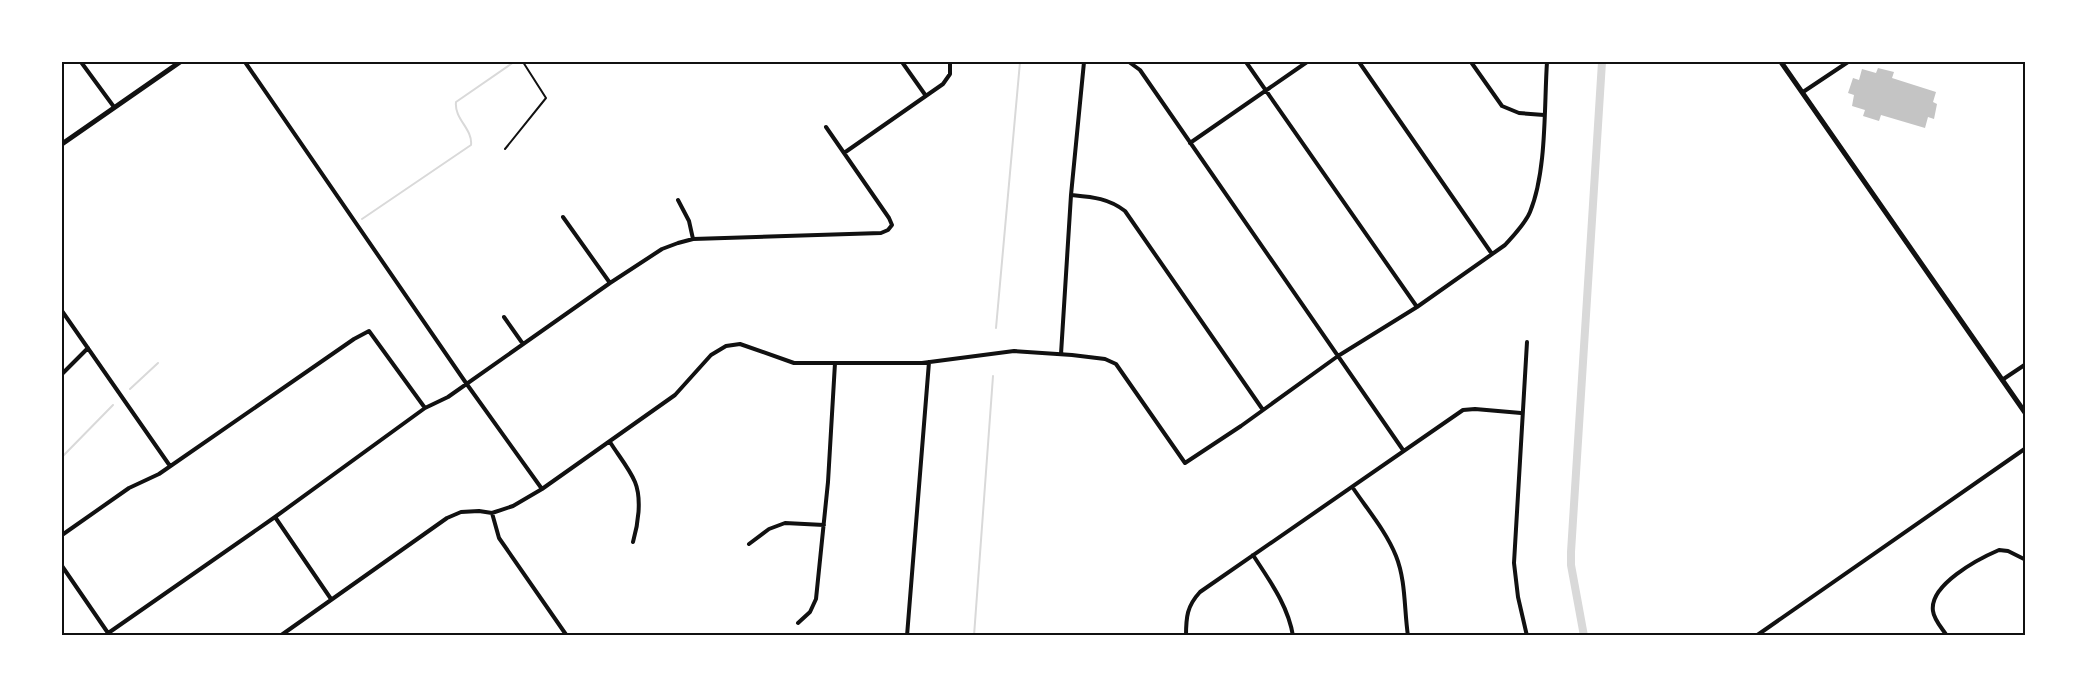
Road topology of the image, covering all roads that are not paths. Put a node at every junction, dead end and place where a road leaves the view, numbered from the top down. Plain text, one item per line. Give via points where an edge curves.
1 (81, 62) edge
2 (180, 62) edge
3 (245, 62) edge
4 (523, 62) edge
5 (902, 62) edge
6 (950, 62) edge
7 (1084, 62) edge
8 (1129, 62) edge
9 (1246, 62) edge
10 (1307, 62) edge
11 (1359, 62) edge
12 (1471, 62) edge
13 (1547, 62) edge
14 (1781, 62) edge
15 (1848, 62) edge
16 (1266, 91) junction
17 (1803, 92) junction
18 (926, 96) junction
19 (114, 107) junction
20 (1544, 115) junction
21 (826, 127) dead end
22 (1190, 143) junction
23 (62, 144) edge
24 (505, 149) dead end
25 (844, 153) junction
26 (1071, 195) junction
27 (678, 200) dead end
28 (563, 217) dead end
29 (693, 239) junction
30 (1492, 254) junction
31 (610, 283) junction
32 (1416, 307) junction
33 (62, 311) edge
34 (504, 316) dead end
35 (1527, 342) dead end
36 (523, 344) junction
37 (88, 348) junction
38 (1061, 354) junction
39 (1338, 356) junction
40 (929, 362) junction
41 (835, 363) junction
42 (2025, 364) edge
43 (62, 374) edge
44 (2002, 380) junction
45 (466, 383) junction
46 (425, 408) junction
47 (1263, 410) junction
48 (1521, 413) junction
49 (2025, 414) edge
50 (610, 442) junction
51 (2025, 448) edge
52 (1403, 450) junction
53 (170, 466) junction
54 (1353, 488) junction
55 (542, 489) junction
56 (492, 513) junction
57 (275, 517) junction
58 (824, 525) junction
59 (62, 535) edge
60 (633, 542) dead end
61 (749, 544) dead end
62 (1253, 555) junction
63 (2025, 560) edge
64 (62, 566) edge
65 (331, 599) junction
66 (798, 623) dead end
67 (106, 634) edge
68 (280, 636) edge
69 (567, 636) edge
70 (907, 636) edge
71 (1186, 636) edge
72 (1293, 636) edge
73 (1408, 636) edge
74 (1527, 636) edge
75 (1756, 636) edge
76 (1947, 636) edge

1 - 19 street
2 - 19 main road
3 - 45 street
4 - 24 lane via 546,98
5 - 18 street
6 - 18 street via 950,74 943,84
7 - 26 street
8 - 22 street via 1140,70
9 - 16 street
10 - 16 street
11 - 30 street
12 - 20 street via 1502,106 1519,113
13 - 20 street
14 - 17 main road
15 - 17 street
16 - 22 street
16 - 32 street
17 - 44 main road
18 - 25 street
19 - 23 main road
20 - 30 street via 1541,160 1529,214 1505,245
21 - 25 street
22 - 39 street
25 - 29 street via 892,225 888,230
26 - 38 street
26 - 47 street via 1102,198 1125,211
27 - 29 street
28 - 31 street
29 - 31 street via 663,249
30 - 32 street
31 - 36 street
32 - 39 street
33 - 37 street
34 - 36 street
35 - 48 street
36 - 45 street
37 - 43 street
37 - 53 street
38 - 40 street via 1014,351
38 - 47 street via 1116,364 1185,463
39 - 47 street
39 - 52 street
40 - 41 street
40 - 70 street
41 - 50 street via 794,363 740,345 726,346 711,355 675,395
41 - 58 street
42 - 44 street
44 - 49 main road
45 - 46 street
45 - 55 street
46 - 53 street via 369,331
46 - 57 street
48 - 52 street via 1462,410
48 - 74 street via 1514,563
50 - 55 street
50 - 60 street via 635,483 639,505
51 - 75 street
52 - 54 street
53 - 59 street via 129,488
54 - 62 street
54 - 73 street via 1396,556
55 - 56 street
56 - 65 street via 461,513 447,518
56 - 69 street via 499,538
57 - 65 street
57 - 67 street
58 - 61 street via 785,523
58 - 66 street via 816,599
62 - 71 street via 1191,602
62 - 72 street via 1279,595
63 - 76 street via 1999,550 1939,588 1933,613
64 - 67 street
65 - 68 street

